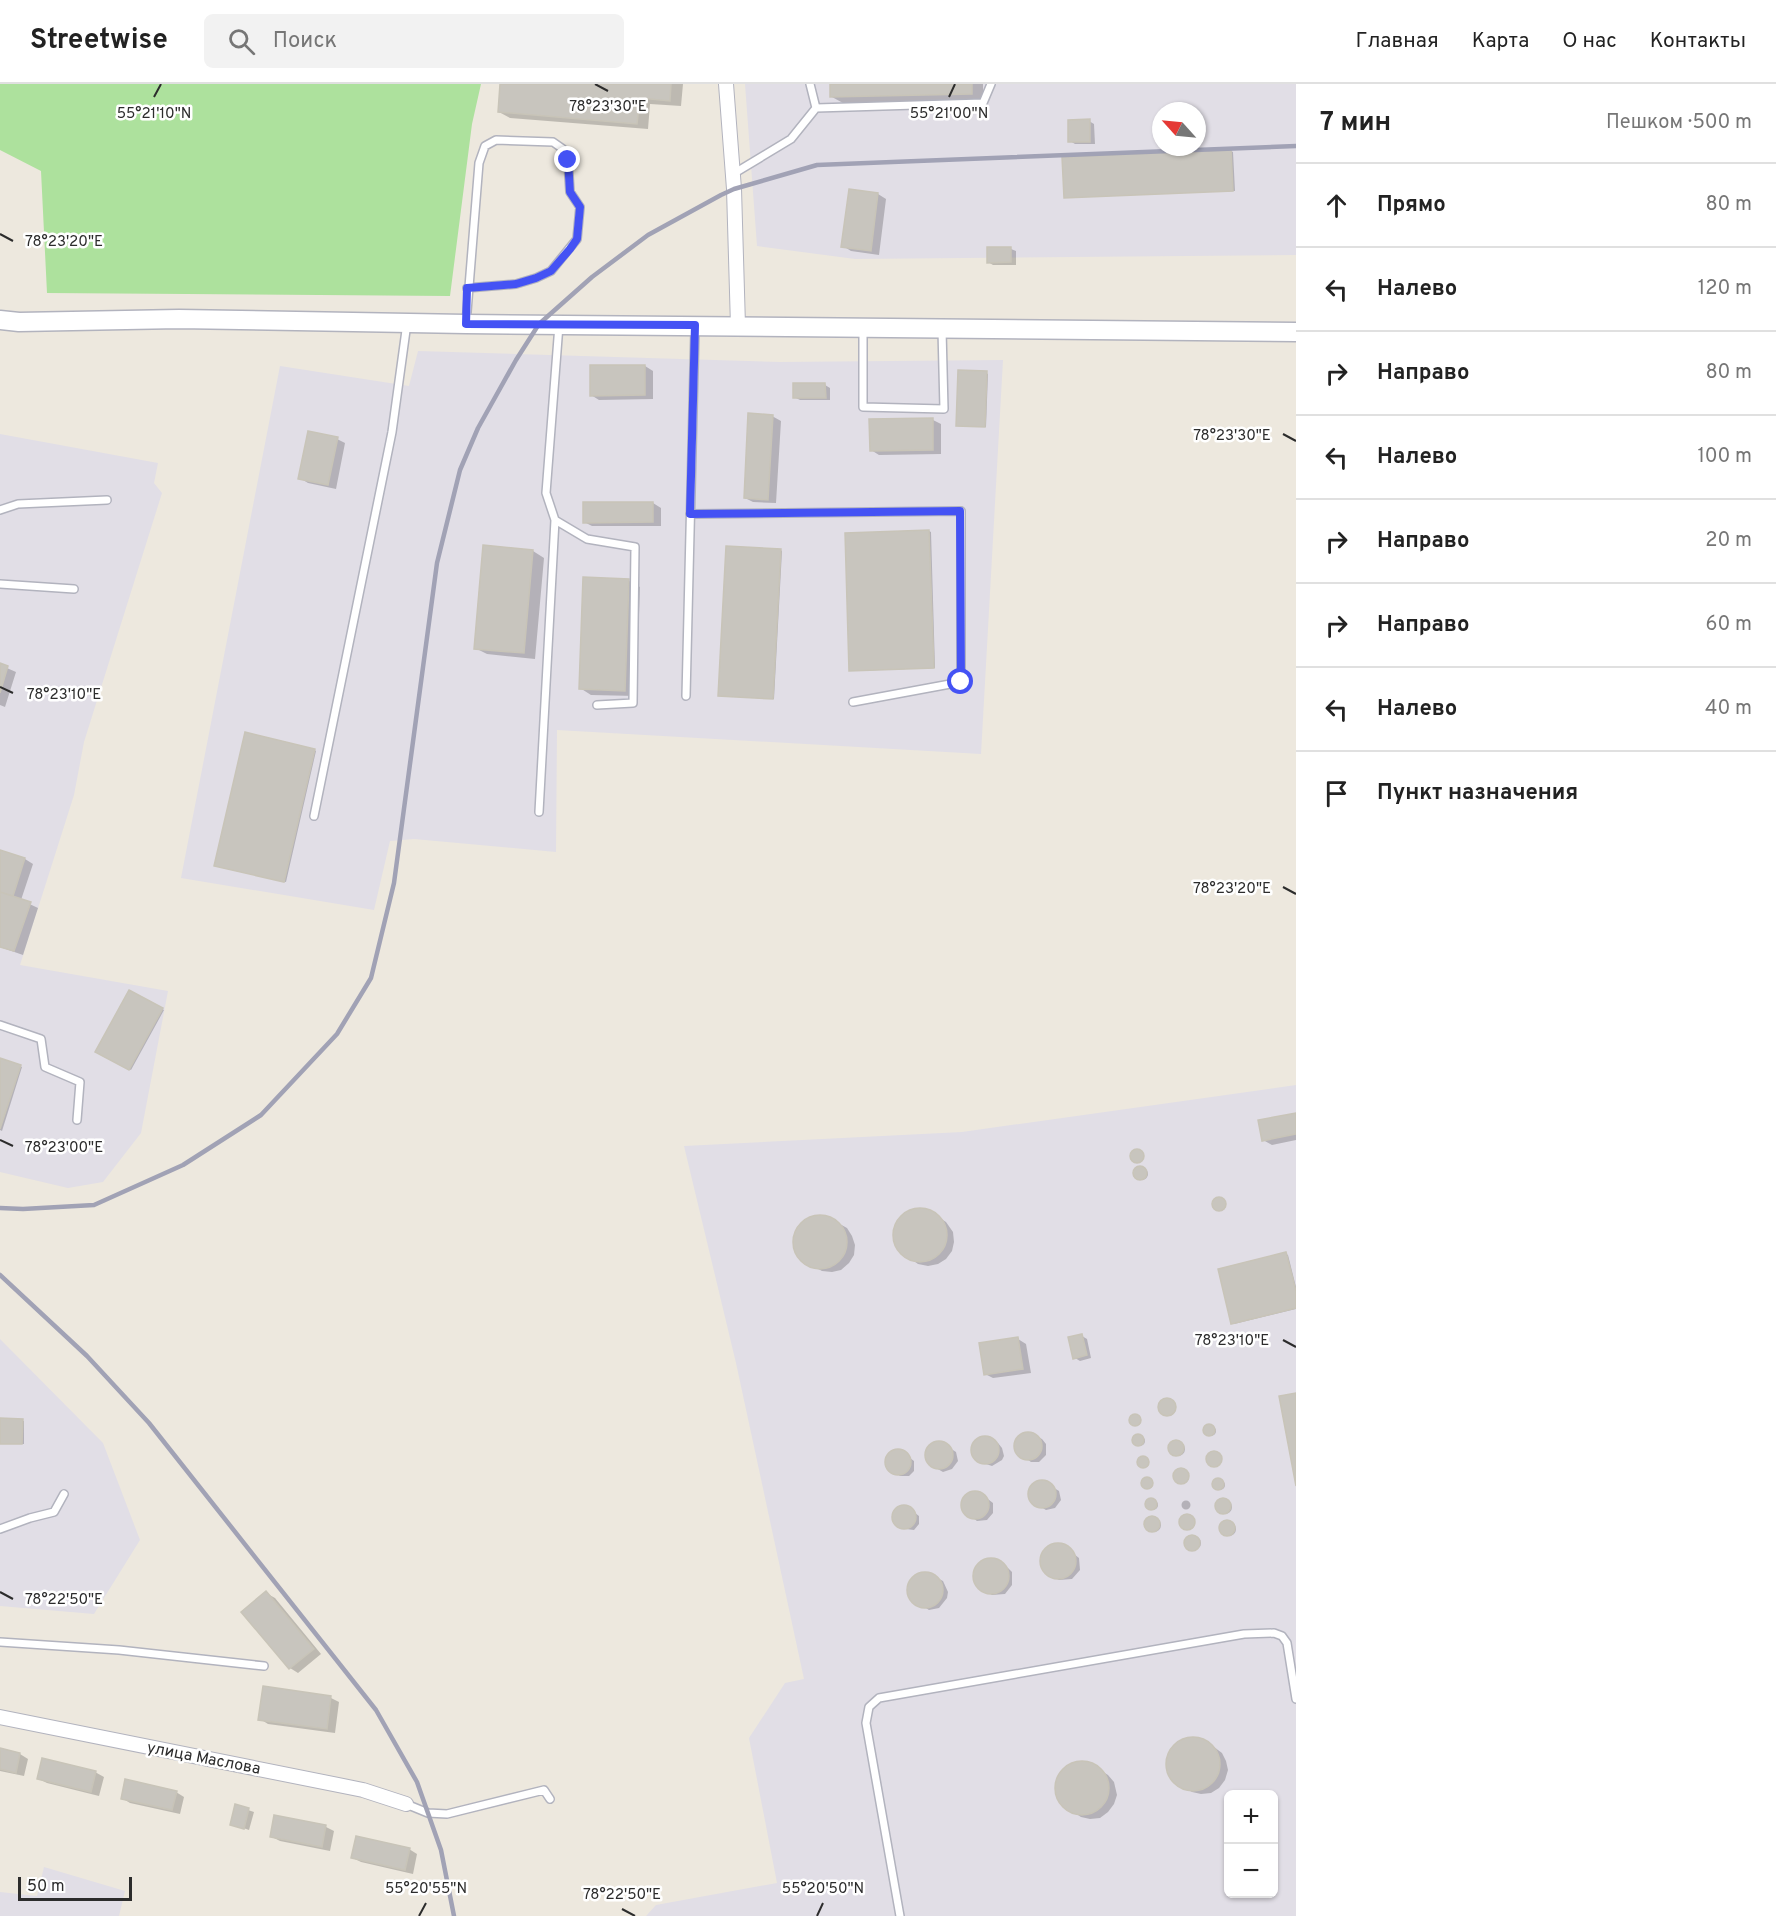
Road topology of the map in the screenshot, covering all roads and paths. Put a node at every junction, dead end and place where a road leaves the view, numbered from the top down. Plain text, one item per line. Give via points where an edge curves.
1 (726, 84) edge
2 (810, 84) edge
3 (991, 84) edge
4 (816, 108) junction
5 (733, 174) junction
6 (467, 288) junction
7 (0, 320) edge
8 (407, 322) junction
9 (466, 324) junction
10 (559, 324) junction
11 (695, 325) junction
12 (738, 326) junction
13 (863, 327) junction
14 (942, 327) junction
15 (1296, 333) edge
16 (107, 500) dead end
17 (0, 510) edge
18 (690, 514) junction
19 (555, 520) junction
20 (0, 584) edge
21 (74, 590) dead end
22 (686, 696) dead end
23 (853, 702) dead end
24 (597, 705) dead end
25 (538, 812) dead end
26 (314, 816) dead end
27 (0, 1025) edge
28 (77, 1120) dead end
29 (64, 1494) dead end
30 (0, 1528) edge
31 (0, 1642) edge
32 (1293, 1660) edge
33 (264, 1666) dead end
34 (1296, 1699) edge
35 (0, 1717) edge
36 (550, 1799) dead end
37 (406, 1804) joint
38 (900, 1916) edge

1 - 5 street
2 - 4 lane
3 - 4 lane via 983,103
4 - 5 lane via 791,138
5 - 12 street
6 - 6 lane via 479,163 485,146 496,140 553,142 563,149 568,160 570,192 580,207 577,239 551,271 536,278 516,284
6 - 9 lane
7 - 8 main road
8 - 9 main road
8 - 26 lane via 392,432
9 - 10 main road
10 - 11 main road
10 - 19 lane via 546,493
11 - 12 main road
11 - 18 lane
12 - 13 main road
13 - 14 main road
13 - 14 lane via 862,407 944,409
14 - 15 main road
16 - 17 lane via 18,504
18 - 22 lane
18 - 23 lane via 960,511 961,682
19 - 24 lane via 587,539 635,547 633,703
19 - 25 lane
20 - 21 lane
27 - 28 lane via 41,1039 45,1067 80,1082
29 - 30 lane via 54,1512
31 - 33 lane
32 - 34 lane
32 - 38 lane via 1282,1636 1244,1634 879,1698 869,1707 866,1723
35 - 37 street, улица Маслова via 363,1790
36 - 37 lane via 544,1790 447,1814 428,1813

